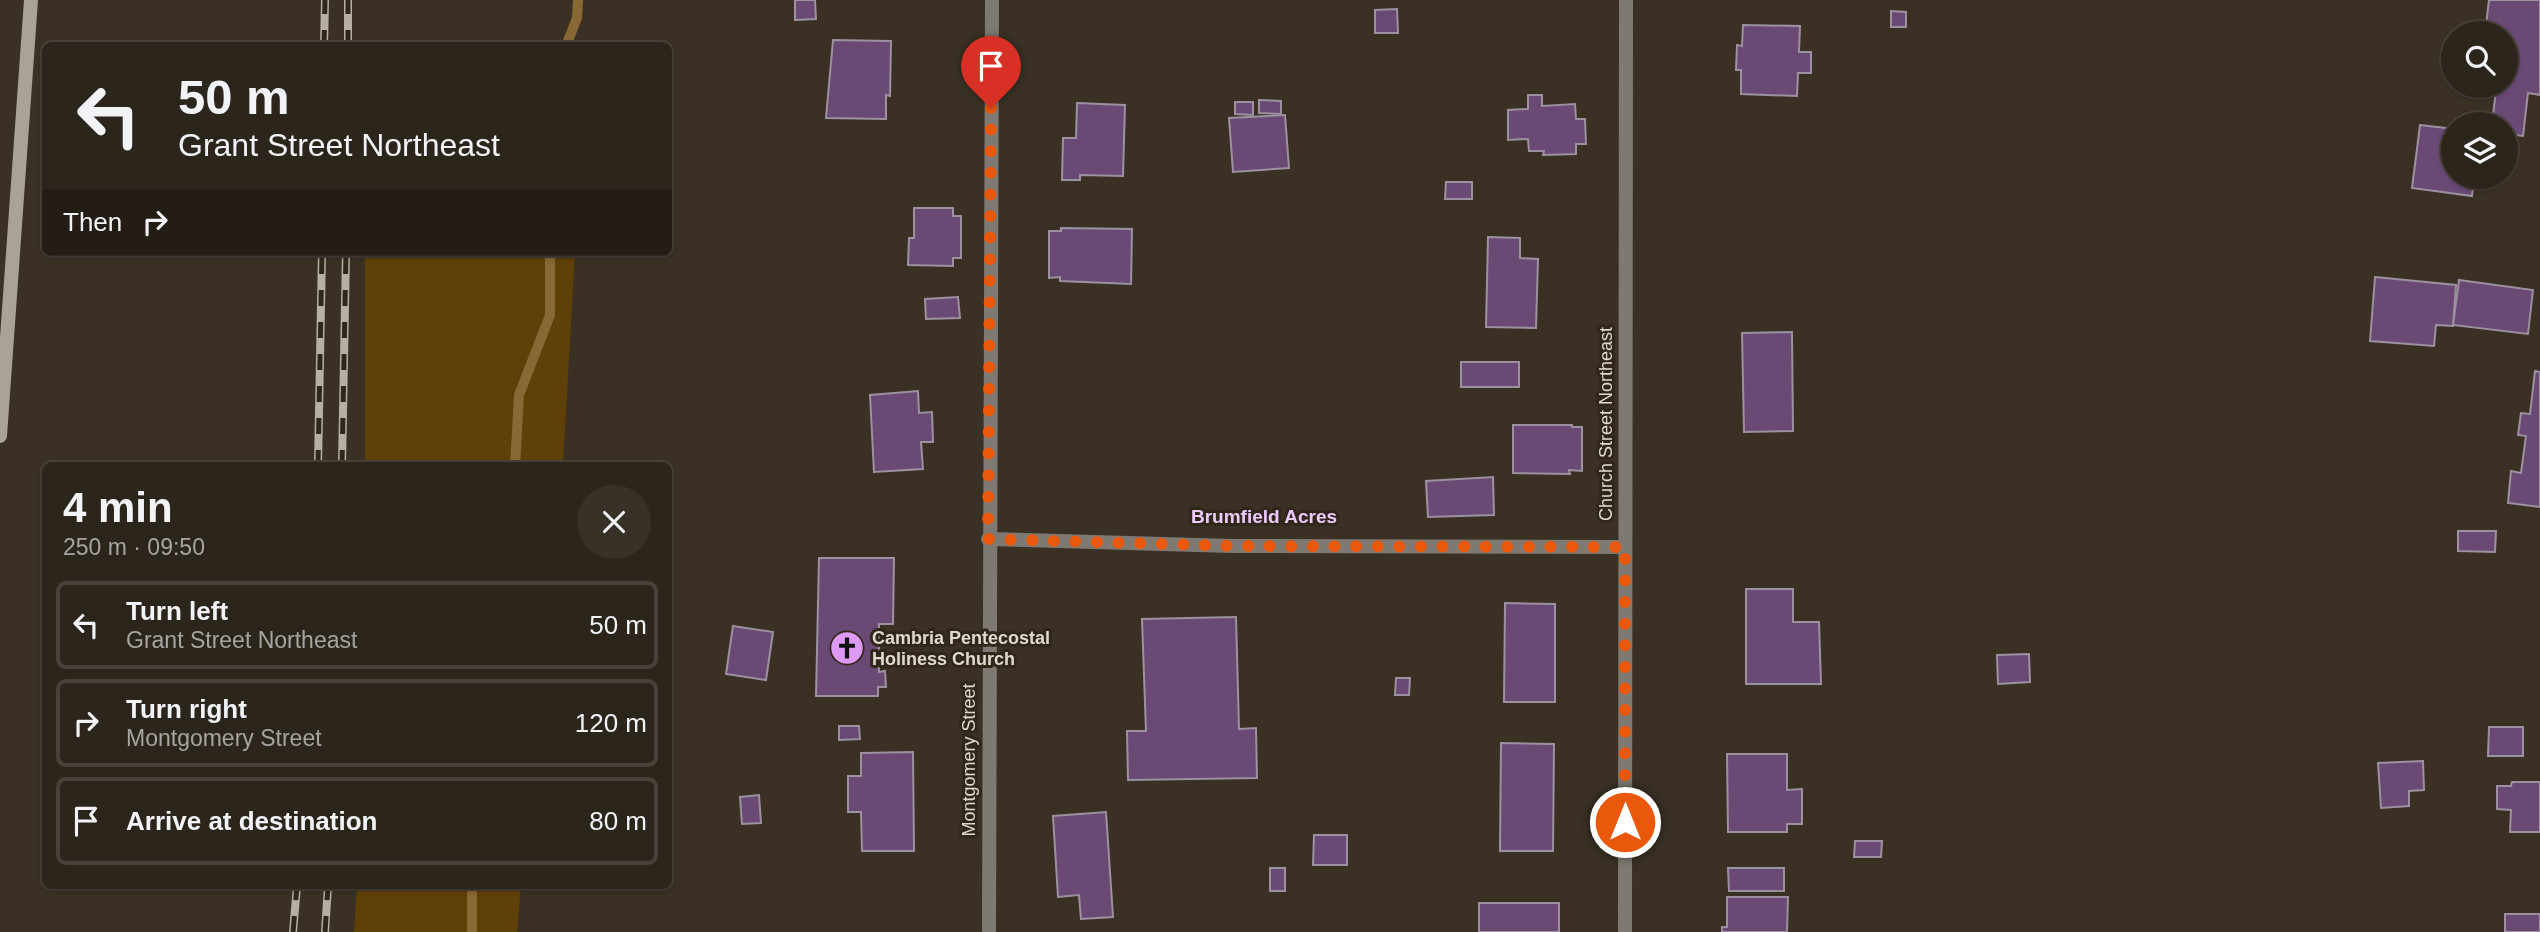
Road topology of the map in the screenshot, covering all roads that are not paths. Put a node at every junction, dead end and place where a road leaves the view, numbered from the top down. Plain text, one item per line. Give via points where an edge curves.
1 (31, 0) edge
2 (992, 0) edge
3 (1626, 0) edge
4 (5, 295) edge
5 (0, 436) edge
6 (988, 539) junction
7 (1625, 547) junction
8 (989, 932) edge
9 (1625, 932) edge

1 - 4 main road
2 - 6 street, Montgomery Street
3 - 7 street, Church Street Northeast
4 - 5 main road
6 - 7 street via 1232,546
6 - 8 street, Montgomery Street
7 - 9 street, Church Street Northeast

